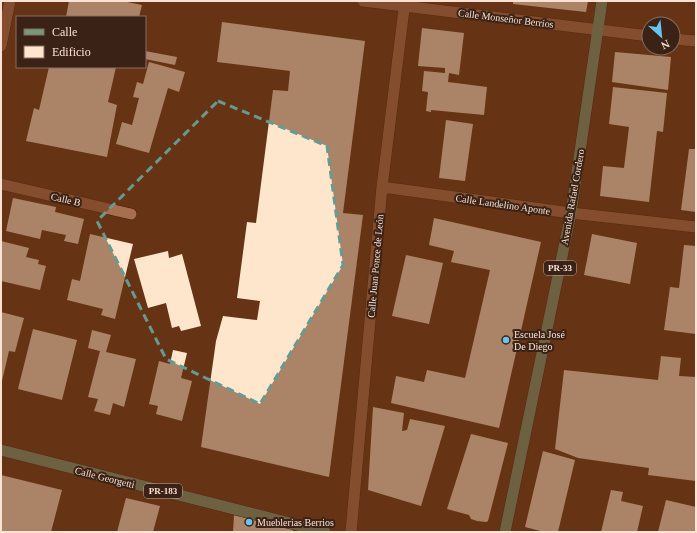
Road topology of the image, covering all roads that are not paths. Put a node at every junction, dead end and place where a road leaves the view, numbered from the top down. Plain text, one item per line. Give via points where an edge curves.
1 (10, 1) edge
2 (363, 1) edge
3 (602, 1) edge
4 (405, 4) edge
5 (599, 29) junction
6 (641, 35) edge
7 (681, 39) edge
8 (696, 41) edge
9 (1, 46) edge
10 (1, 184) edge
11 (382, 187) junction
12 (131, 214) dead end
13 (571, 214) junction
14 (696, 227) edge
15 (1, 450) edge
16 (324, 532) edge
17 (351, 532) edge
18 (505, 532) edge

1 - 9 street
2 - 4 street, Calle Monseñor Berríos
3 - 5 main road, Avenida Rafael Cordero / PR-33
4 - 5 street, Calle Monseñor Berríos
4 - 11 street, Calle Juan Ponce de León
5 - 6 street, Calle Monseñor Berríos
5 - 13 main road, Avenida Rafael Cordero / PR-33
7 - 8 street
10 - 12 street, Calle B
11 - 13 street, Calle Landelino Aponte
11 - 17 street, Calle Juan Ponce de León
13 - 14 street, Calle Landelino Aponte
13 - 18 main road, Avenida Rafael Cordero / PR-33
15 - 16 main road, Calle Georgetti / PR-183

